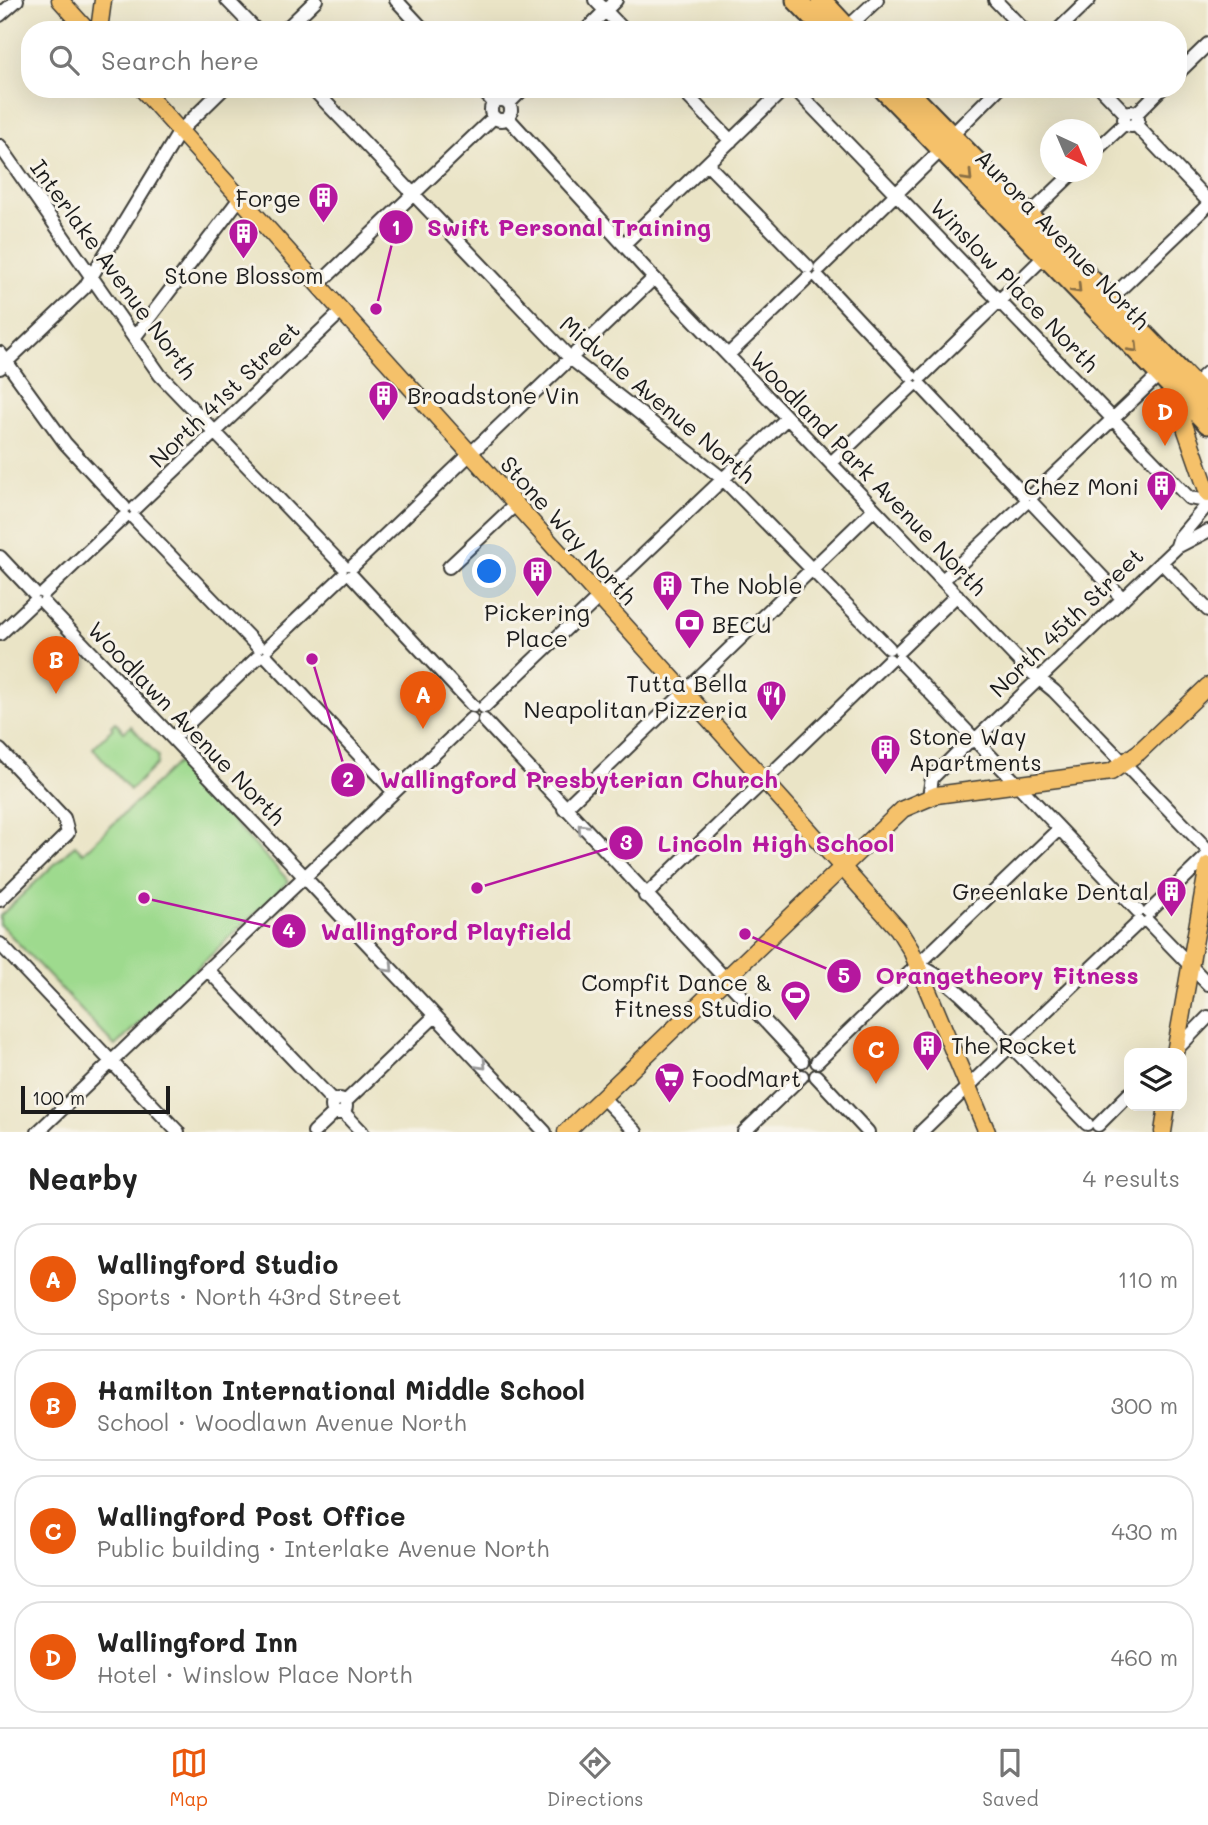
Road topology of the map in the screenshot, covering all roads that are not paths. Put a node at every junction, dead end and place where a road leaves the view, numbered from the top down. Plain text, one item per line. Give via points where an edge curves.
1 (17, 0) edge
2 (60, 0) edge
3 (103, 0) edge
4 (228, 0) edge
5 (316, 0) edge
6 (396, 0) edge
7 (595, 0) edge
8 (616, 0) edge
9 (796, 0) edge
10 (821, 0) edge
11 (877, 0) edge
12 (995, 0) edge
13 (1089, 0) edge
14 (605, 10) junction
15 (0, 15) edge
16 (79, 21) edge
17 (100, 21) edge
18 (248, 21) edge
19 (294, 21) edge
20 (416, 21) edge
21 (595, 21) edge
22 (615, 21) edge
23 (816, 21) edge
24 (841, 21) edge
25 (856, 21) edge
26 (1015, 21) edge
27 (1067, 21) edge
28 (1208, 44) edge
29 (1187, 64) edge
30 (150, 98) edge
31 (214, 98) edge
32 (322, 98) edge
33 (489, 98) edge
34 (514, 98) edge
35 (690, 98) edge
36 (775, 98) edge
37 (804, 98) edge
38 (894, 98) edge
39 (913, 98) edge
40 (990, 98) edge
41 (1110, 98) edge
42 (1152, 98) edge
43 (494, 103) junction
44 (509, 103) junction
45 (494, 117) junction
46 (508, 118) junction
47 (1130, 119) junction
48 (180, 131) junction
49 (731, 141) junction
50 (947, 143) junction
51 (1103, 145) edge
52 (0, 146) edge
53 (707, 164) junction
54 (1064, 182) edge
55 (897, 193) junction
56 (414, 194) junction
57 (240, 198) junction
58 (1208, 203) edge
59 (1029, 215) junction
60 (625, 243) junction
61 (1045, 256) junction
62 (814, 273) junction
63 (654, 278) junction
64 (91, 279) junction
65 (318, 285) junction
66 (1110, 299) junction
67 (999, 300) junction
68 (342, 311) junction
69 (134, 338) junction
70 (728, 355) junction
71 (570, 358) junction
72 (2, 361) edge
73 (1201, 379) edge
74 (1165, 380) junction
75 (917, 381) junction
76 (1208, 400) edge
77 (1114, 417) junction
78 (787, 418) junction
79 (1208, 424) edge
80 (213, 433) junction
81 (471, 454) junction
82 (831, 463) junction
83 (723, 479) junction
84 (1208, 493) edge
85 (1029, 499) junction
86 (1208, 503) edge
87 (516, 504) junction
88 (874, 509) junction
89 (129, 512) junction
90 (1208, 531) edge
91 (1177, 547) junction
92 (0, 557) edge
93 (1161, 562) junction
94 (449, 567) dead end
95 (813, 568) junction
96 (348, 571) junction
97 (943, 580) junction
98 (957, 595) junction
99 (599, 597) junction
100 (39, 598) junction
101 (1123, 599) junction
102 (1208, 610) edge
103 (0, 634) edge
104 (262, 652) junction
105 (894, 655) junction
106 (1039, 679) junction
107 (1208, 686) edge
108 (685, 693) junction
109 (479, 706) junction
110 (478, 720) junction
111 (173, 738) junction
112 (975, 740) junction
113 (0, 750) edge
114 (1124, 764) junction
115 (764, 780) junction
116 (1018, 786) junction
117 (394, 792) junction
118 (929, 797) junction
119 (564, 809) junction
120 (1059, 829) junction
121 (1208, 853) edge
122 (1208, 865) edge
123 (842, 866) junction
124 (304, 877) junction
125 (645, 896) junction
126 (0, 900) edge
127 (1144, 917) junction
128 (0, 944) edge
129 (1190, 964) junction
130 (917, 965) junction
131 (208, 970) junction
132 (725, 982) junction
133 (1208, 984) edge
134 (435, 1016) junction
135 (1208, 1017) edge
136 (1011, 1045) junction
137 (1175, 1048) edge
138 (1178, 1048) edge
139 (802, 1061) junction
140 (112, 1062) junction
141 (817, 1062) junction
142 (802, 1076) junction
143 (816, 1076) junction
144 (968, 1086) junction
145 (602, 1097) junction
146 (1124, 1099) edge
147 (339, 1107) junction
148 (1166, 1111) edge
149 (1092, 1128) edge
150 (38, 1132) edge
151 (178, 1132) edge
152 (314, 1132) edge
153 (362, 1132) edge
154 (545, 1132) edge
155 (566, 1132) edge
156 (636, 1132) edge
157 (744, 1132) edge
158 (868, 1132) edge
159 (921, 1132) edge
160 (987, 1132) edge
161 (1163, 1132) edge

1 - 15 street
2 - 16 main road
3 - 17 main road
4 - 18 street
5 - 19 street
6 - 20 street
7 - 14 street
8 - 14 street
9 - 23 highway
10 - 24 highway
11 - 25 street
12 - 26 street
13 - 27 street
14 - 21 street
14 - 22 street
28 - 29 street
30 - 48 main road, Stone Way North
31 - 48 street
32 - 56 street, Midvale Avenue North
33 - 43 street
34 - 44 street
35 - 49 street
36 - 49 street
37 - 55 street, Winslow Place North
38 - 50 highway, Aurora Avenue North
39 - 50 highway, Aurora Avenue North
40 - 50 street
41 - 47 street
42 - 47 street
43 - 44 street
43 - 45 street
44 - 46 street
45 - 46 street
45 - 56 street
46 - 60 street, Woodland Park Avenue North
47 - 51 street
47 - 58 street
48 - 57 main road, Stone Way North
48 - 64 street
49 - 53 street
50 - 55 street
50 - 59 highway, Aurora Avenue North
50 -> 61 highway, Aurora Avenue North
52 - 64 street, Interlake Avenue North
53 - 60 street
53 - 62 street
54 - 59 street
55 - 62 street
55 - 67 street, Winslow Place North
56 - 65 street
56 - 71 street, Midvale Avenue North
57 - 65 main road, Stone Way North
57 - 69 street
58 - 66 street
59 - 66 highway, Aurora Avenue North
60 - 63 street, Woodland Park Avenue North
61 - 67 street
61 -> 74 highway, Aurora Avenue North
62 - 70 street
62 - 75 street
63 - 70 street, Woodland Park Avenue North
63 - 71 street
64 - 69 street, Interlake Avenue North
64 - 72 street
65 - 68 main road, Stone Way North
66 - 73 highway, Aurora Avenue North
67 - 75 street
67 - 77 street, Winslow Place North
68 - 80 street, North 41st Street
68 - 81 main road, Stone Way North
69 - 80 street, Interlake Avenue North via 160,375
70 - 78 street, Woodland Park Avenue North
71 - 81 street
71 - 83 street, Midvale Avenue North
72 - 89 street via 65,443
73 - 76 highway, Aurora Avenue North
74 - 77 street
74 - 79 highway, Aurora Avenue North
74 - 84 main road
75 - 82 street
75 - 85 street
77 - 85 street
77 - 86 street, Winslow Place North via 1189,498
78 - 82 street, Woodland Park Avenue North
78 - 83 street
80 - 89 street, North 41st Street
80 - 96 street, Interlake Avenue North
81 - 87 main road, Stone Way North
81 - 96 street
82 - 88 street, Woodland Park Avenue North
83 - 95 street, Midvale Avenue North
83 - 99 street
85 - 97 street
85 - 101 street
86 - 91 street, North 45th Street
87 - 94 street
87 - 99 main road, Stone Way North
88 - 95 street
88 - 97 street, Woodland Park Avenue North
89 - 100 street, North 41st Street
89 - 104 street
90 - 91 street, North 45th Street
91 - 93 street, North 45th Street
92 - 100 street, Woodlawn Avenue North
93 - 101 street, North 45th Street
93 - 102 street
95 - 105 street, Midvale Avenue North
95 - 108 street
96 - 104 street
96 - 109 street, Interlake Avenue North
97 - 98 street, Woodland Park Avenue North
98 - 105 street
98 - 106 street, Woodland Park Avenue North
99 - 108 main road, Stone Way North
99 - 109 street
100 - 103 street, North 41st Street
100 - 111 street, Woodlawn Avenue North
101 - 106 street, North 45th Street
104 - 111 street
104 - 117 street
105 - 112 street, Midvale Avenue North
105 - 115 street
106 - 112 street, North 45th Street
106 - 114 street, Woodland Park Avenue North
107 - 114 main road
108 - 115 main road, Stone Way North
108 - 119 street
109 - 110 street via 469,711
110 - 117 street
110 - 119 street
111 - 124 street, Woodlawn Avenue North
112 - 116 street, Midvale Avenue North
112 - 118 street, North 45th Street via 930,783
113 - 126 street via 67,824 64,838
114 - 116 main road via 1102,775
114 - 121 street, Woodland Park Avenue North
115 - 123 main road, Stone Way North
115 - 125 street
116 - 118 main road
116 - 120 street, Midvale Avenue North
117 - 124 street
118 - 123 main road via 898,813
125 -> 119 street
120 - 127 street, Midvale Avenue North
120 - 130 street
121 - 127 street
122 - 129 main road
123 - 130 main road, Stone Way North via 898,929
123 - 132 main road
124 - 131 street
124 -> 134 street, Woodlawn Avenue North
125 - 132 street
127 - 129 street, Midvale Avenue North
127 - 136 street
128 - 140 street
129 - 133 street, Midvale Avenue North
129 - 137 main road
130 - 136 street via 949,984
130 - 141 street
130 - 144 main road, Stone Way North
131 - 140 street
131 - 147 street
132 - 139 street
132 - 145 main road
134 - 147 street
134 -> 154 street, Woodlawn Avenue North
135 - 138 street
136 - 144 street
136 - 149 street
139 - 141 street
139 - 142 street
140 - 150 street
140 - 151 street
141 - 143 street
142 - 143 street
142 - 157 street
143 - 158 street
144 - 159 street
144 - 160 main road, Stone Way North
145 - 155 main road
145 - 156 street
146 - 149 street
147 - 152 street
147 - 153 street
148 - 161 main road

